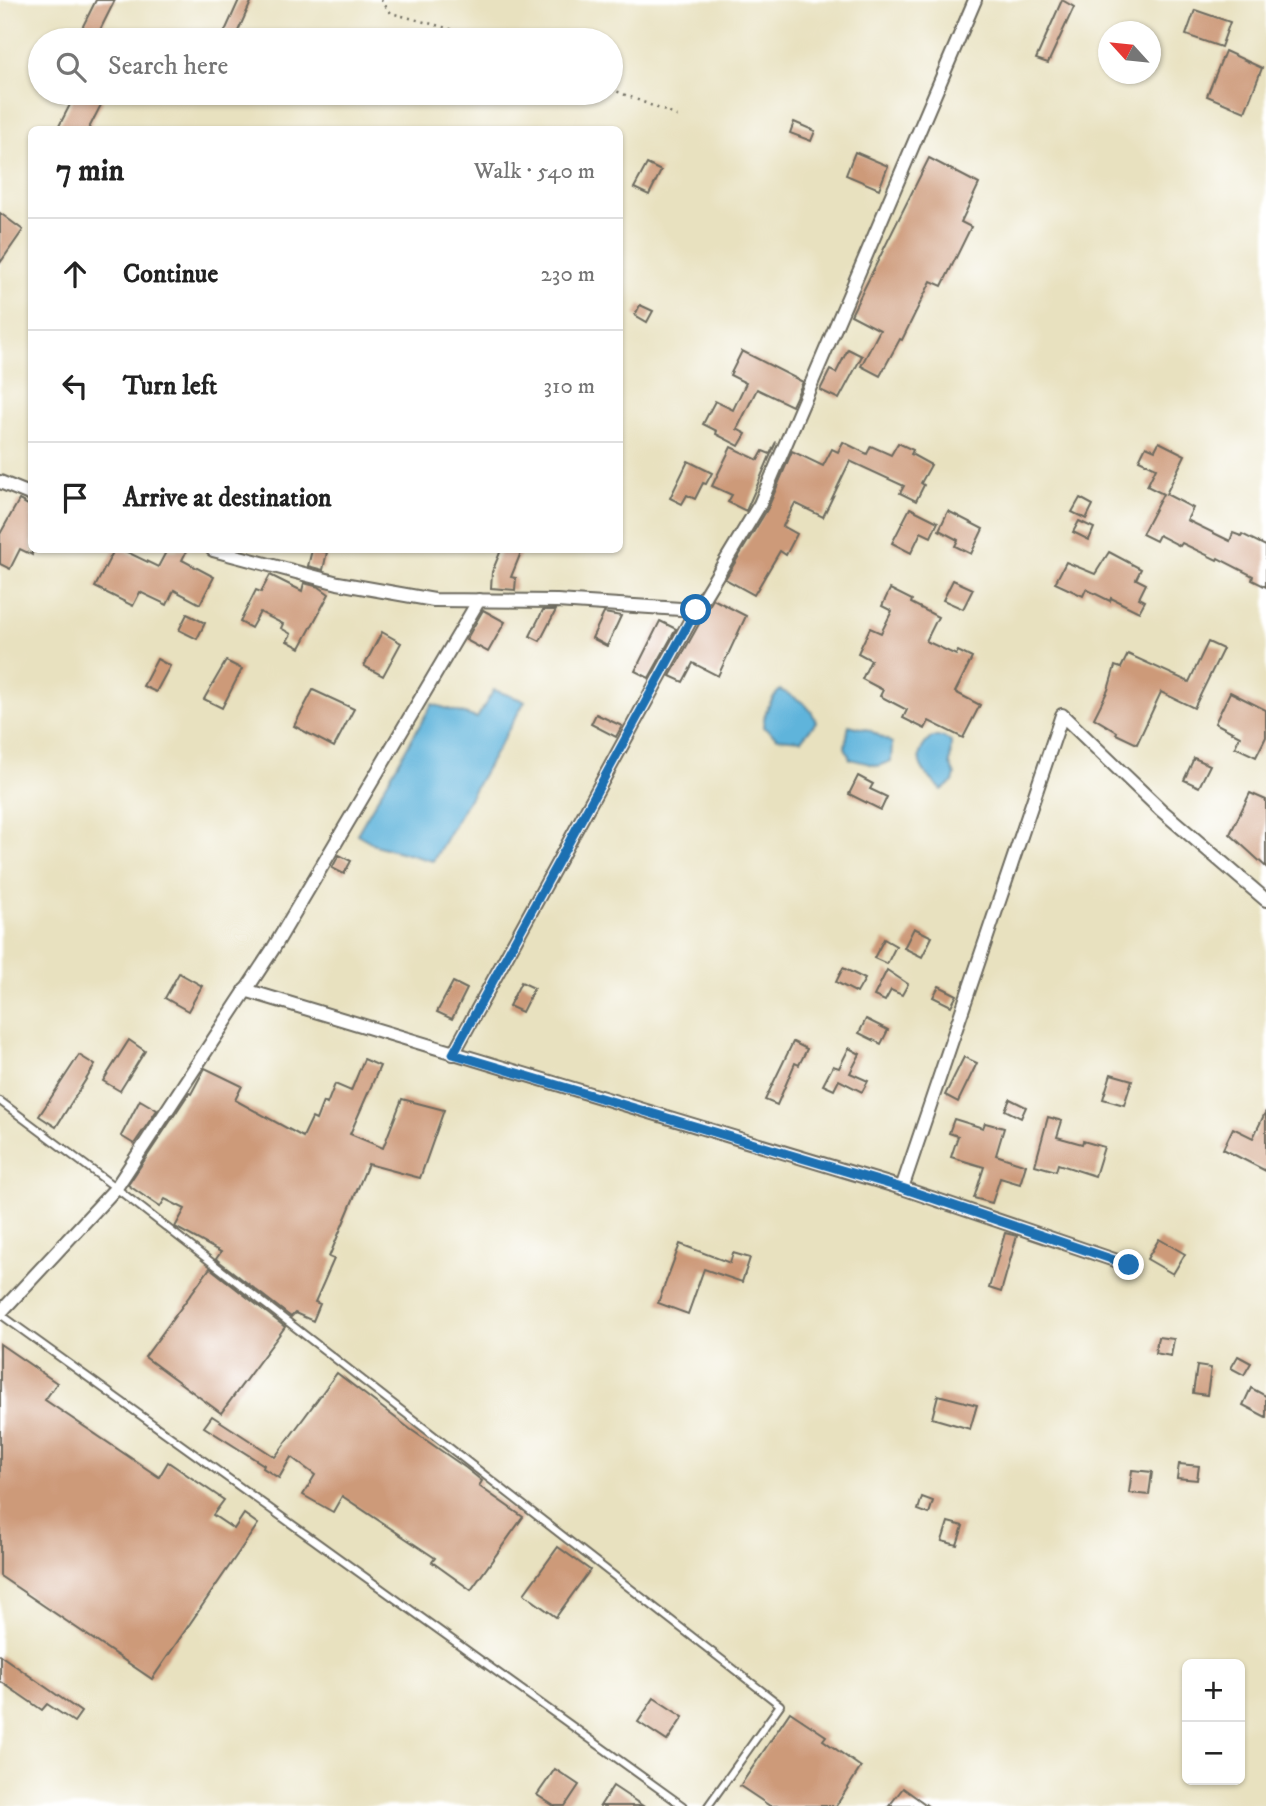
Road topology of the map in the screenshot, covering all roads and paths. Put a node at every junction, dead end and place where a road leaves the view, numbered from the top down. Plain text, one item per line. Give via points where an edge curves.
1 (381, 0) edge
2 (975, 0) edge
3 (447, 28) edge
4 (623, 94) edge
5 (682, 118) dead end
6 (0, 482) edge
7 (28, 493) edge
8 (224, 553) edge
9 (479, 600) junction
10 (696, 610) junction
11 (1266, 900) edge
12 (246, 990) junction
13 (453, 1054) junction
14 (0, 1101) edge
15 (116, 1188) junction
16 (902, 1188) junction
17 (1129, 1265) dead end
18 (0, 1313) edge
19 (683, 1806) edge
20 (708, 1806) edge

1 - 3 path via 391,13
2 - 10 street via 760,504
4 - 5 path
6 - 7 street
8 - 9 street via 338,583 433,600
9 - 10 street
9 - 12 street
10 - 13 street
11 - 16 street via 1161,810 1062,715
12 - 13 street
12 - 15 street
13 - 16 street
14 - 15 lane
15 - 18 street
15 - 20 lane via 780,1704
16 - 17 street
18 - 19 lane

